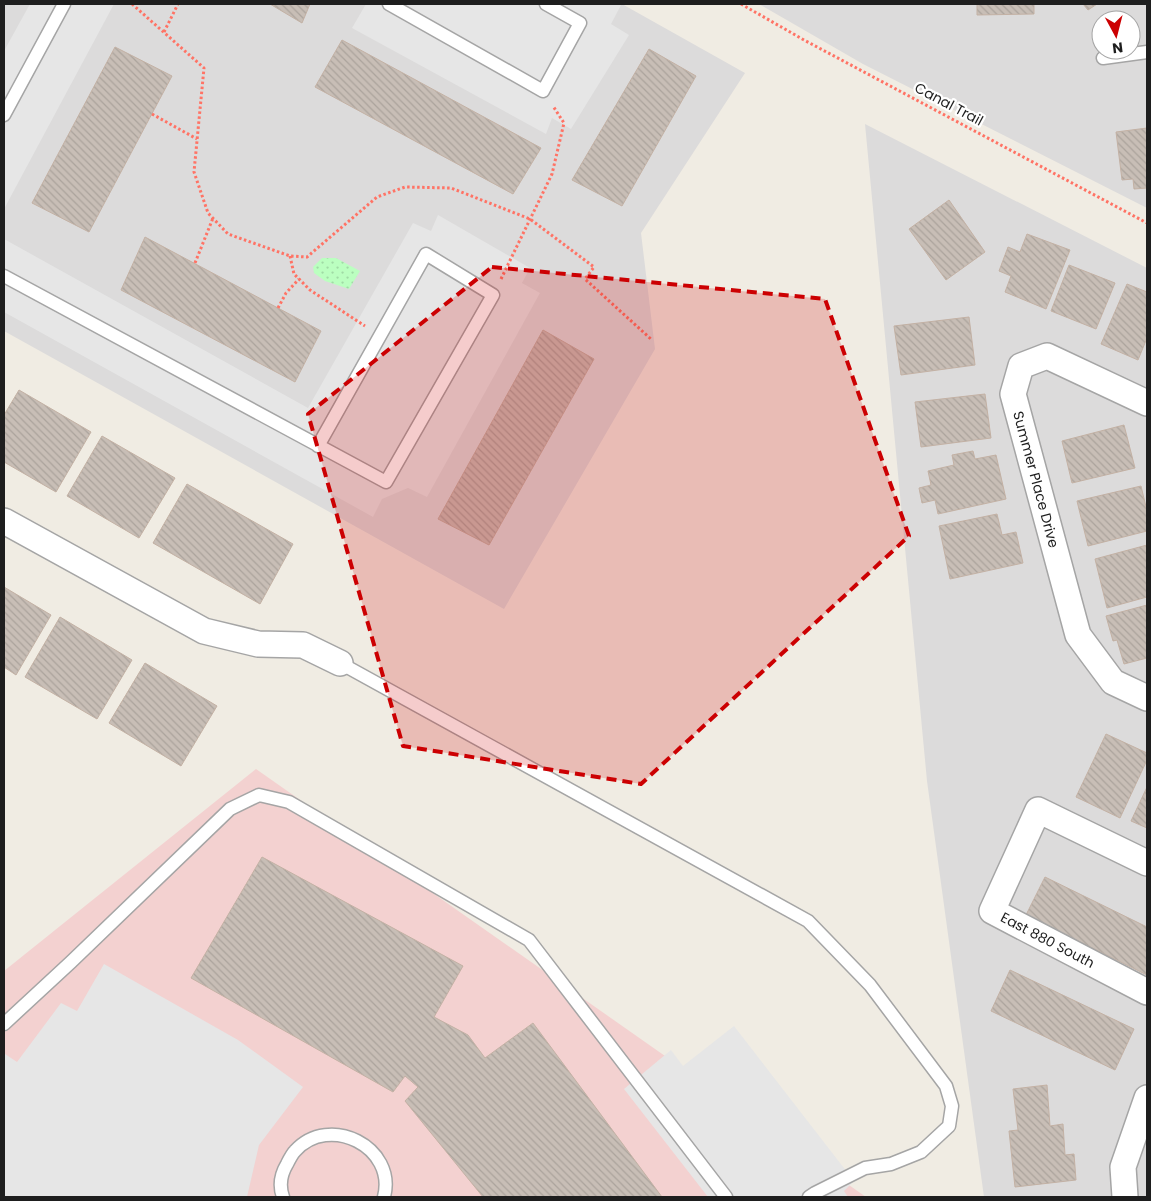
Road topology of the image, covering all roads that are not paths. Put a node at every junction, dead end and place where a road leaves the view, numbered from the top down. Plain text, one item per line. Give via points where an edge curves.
1 (64, 4) edge
2 (389, 4) edge
3 (546, 4) edge
4 (4, 115) edge
5 (4, 276) edge
6 (1147, 403) edge
7 (318, 446) junction
8 (4, 521) edge
9 (340, 663) joint
10 (1147, 698) edge
11 (1147, 863) edge
12 (1147, 992) edge
13 (4, 1024) edge
14 (1147, 1100) edge
15 (282, 1197) edge
16 (384, 1197) edge
17 (726, 1197) edge
18 (809, 1197) edge
19 (1125, 1197) edge

1 - 4 lane
2 - 3 lane via 543,92 580,23
5 - 7 lane
6 - 10 street, Summer Place Drive via 1047,356 1021,366 1012,394 1078,635 1113,682
7 - 7 lane via 386,482 493,295 426,254
8 - 9 street via 204,631 258,644 303,645
9 - 18 lane via 808,921 870,985 946,1086 952,1106 949,1126 921,1152 890,1164 865,1168
11 - 12 street, East 880 South via 1038,810 992,911
13 - 17 lane via 230,809 258,795 289,802 529,940
14 - 19 street via 1123,1168
15 - 16 lane via 282,1173 295,1151 310,1140 340,1135 358,1140 372,1151 382,1167 386,1185

